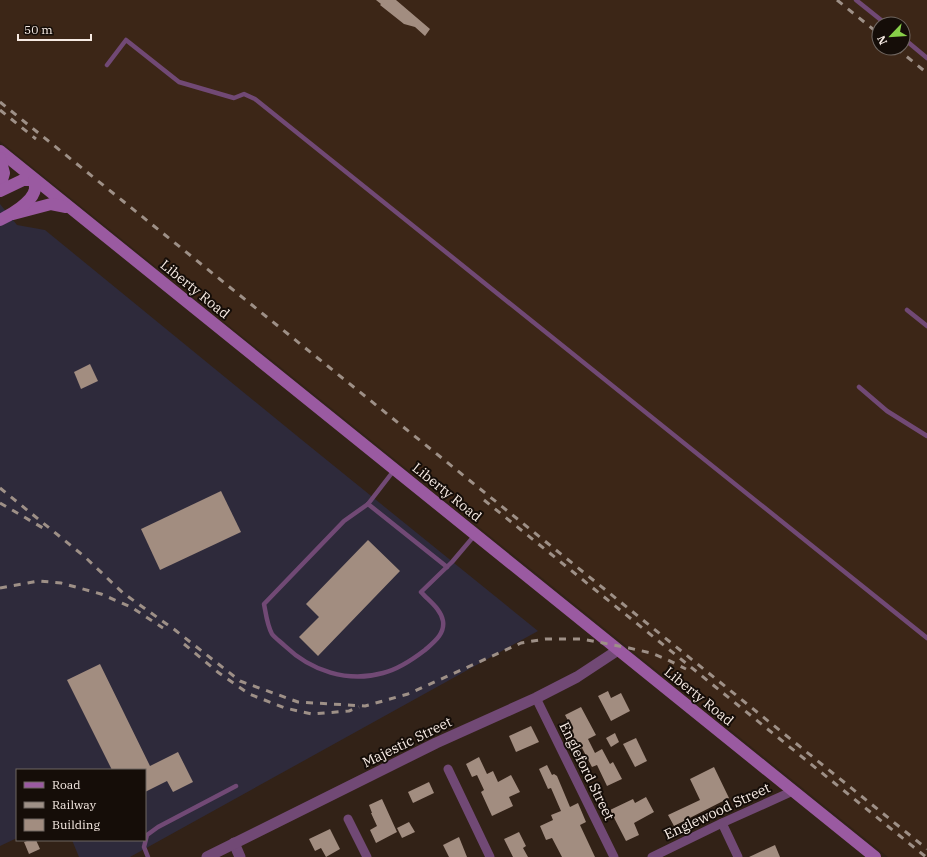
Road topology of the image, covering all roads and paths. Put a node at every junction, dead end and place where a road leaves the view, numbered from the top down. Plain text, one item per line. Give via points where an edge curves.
1 (856, 0) edge
2 (876, 16) edge
3 (911, 45) edge
4 (927, 58) edge
5 (107, 65) dead end
6 (0, 151) edge
7 (0, 158) edge
8 (34, 180) junction
9 (0, 187) edge
10 (0, 191) edge
11 (70, 209) junction
12 (13, 214) junction
13 (0, 220) edge
14 (907, 310) dead end
15 (927, 326) edge
16 (859, 387) dead end
17 (927, 436) edge
18 (395, 469) junction
19 (368, 504) junction
20 (476, 534) junction
21 (447, 568) junction
22 (927, 638) edge
23 (618, 650) junction
24 (536, 698) junction
25 (448, 769) dead end
26 (236, 786) dead end
27 (793, 791) junction
28 (348, 819) dead end
29 (722, 823) junction
30 (146, 839) edge
31 (146, 841) edge
32 (234, 844) junction
33 (148, 857) edge
34 (207, 857) edge
35 (240, 857) edge
36 (367, 857) edge
37 (490, 857) edge
38 (614, 857) edge
39 (652, 857) edge
40 (738, 857) edge
41 (875, 857) edge

1 - 2 lane
3 - 4 lane
5 - 22 lane via 126,40 179,82 234,98 244,94 255,100
6 - 8 main road, Liberty Road
7 - 9 main road via 4,173
8 - 10 main road via 23,180
8 - 11 main road, Liberty Road
8 - 12 main road via 33,194
11 - 12 main road via 51,204
11 - 18 main road, Liberty Road
12 - 13 main road
14 - 15 lane
16 - 17 lane via 887,411
18 - 19 lane
18 - 20 main road, Liberty Road
19 - 21 lane
19 - 21 lane via 344,521 264,604 272,634 295,656 315,668 349,677 383,673 408,662 435,641 442,632 440,612 421,592
20 - 21 lane
20 - 23 main road, Liberty Road
23 - 24 street, Majestic Street via 577,677
23 - 27 main road, Liberty Road
24 - 32 street, Majestic Street via 436,743
24 - 38 street, Engleford Street
25 - 37 street
26 - 30 lane via 158,827 147,835
27 - 29 street, Englewood Street
27 - 41 main road, Liberty Road
28 - 36 street
29 - 39 street, Englewood Street
29 - 40 street
31 - 33 lane via 144,847
32 - 34 street, Majestic Street
32 - 35 street

